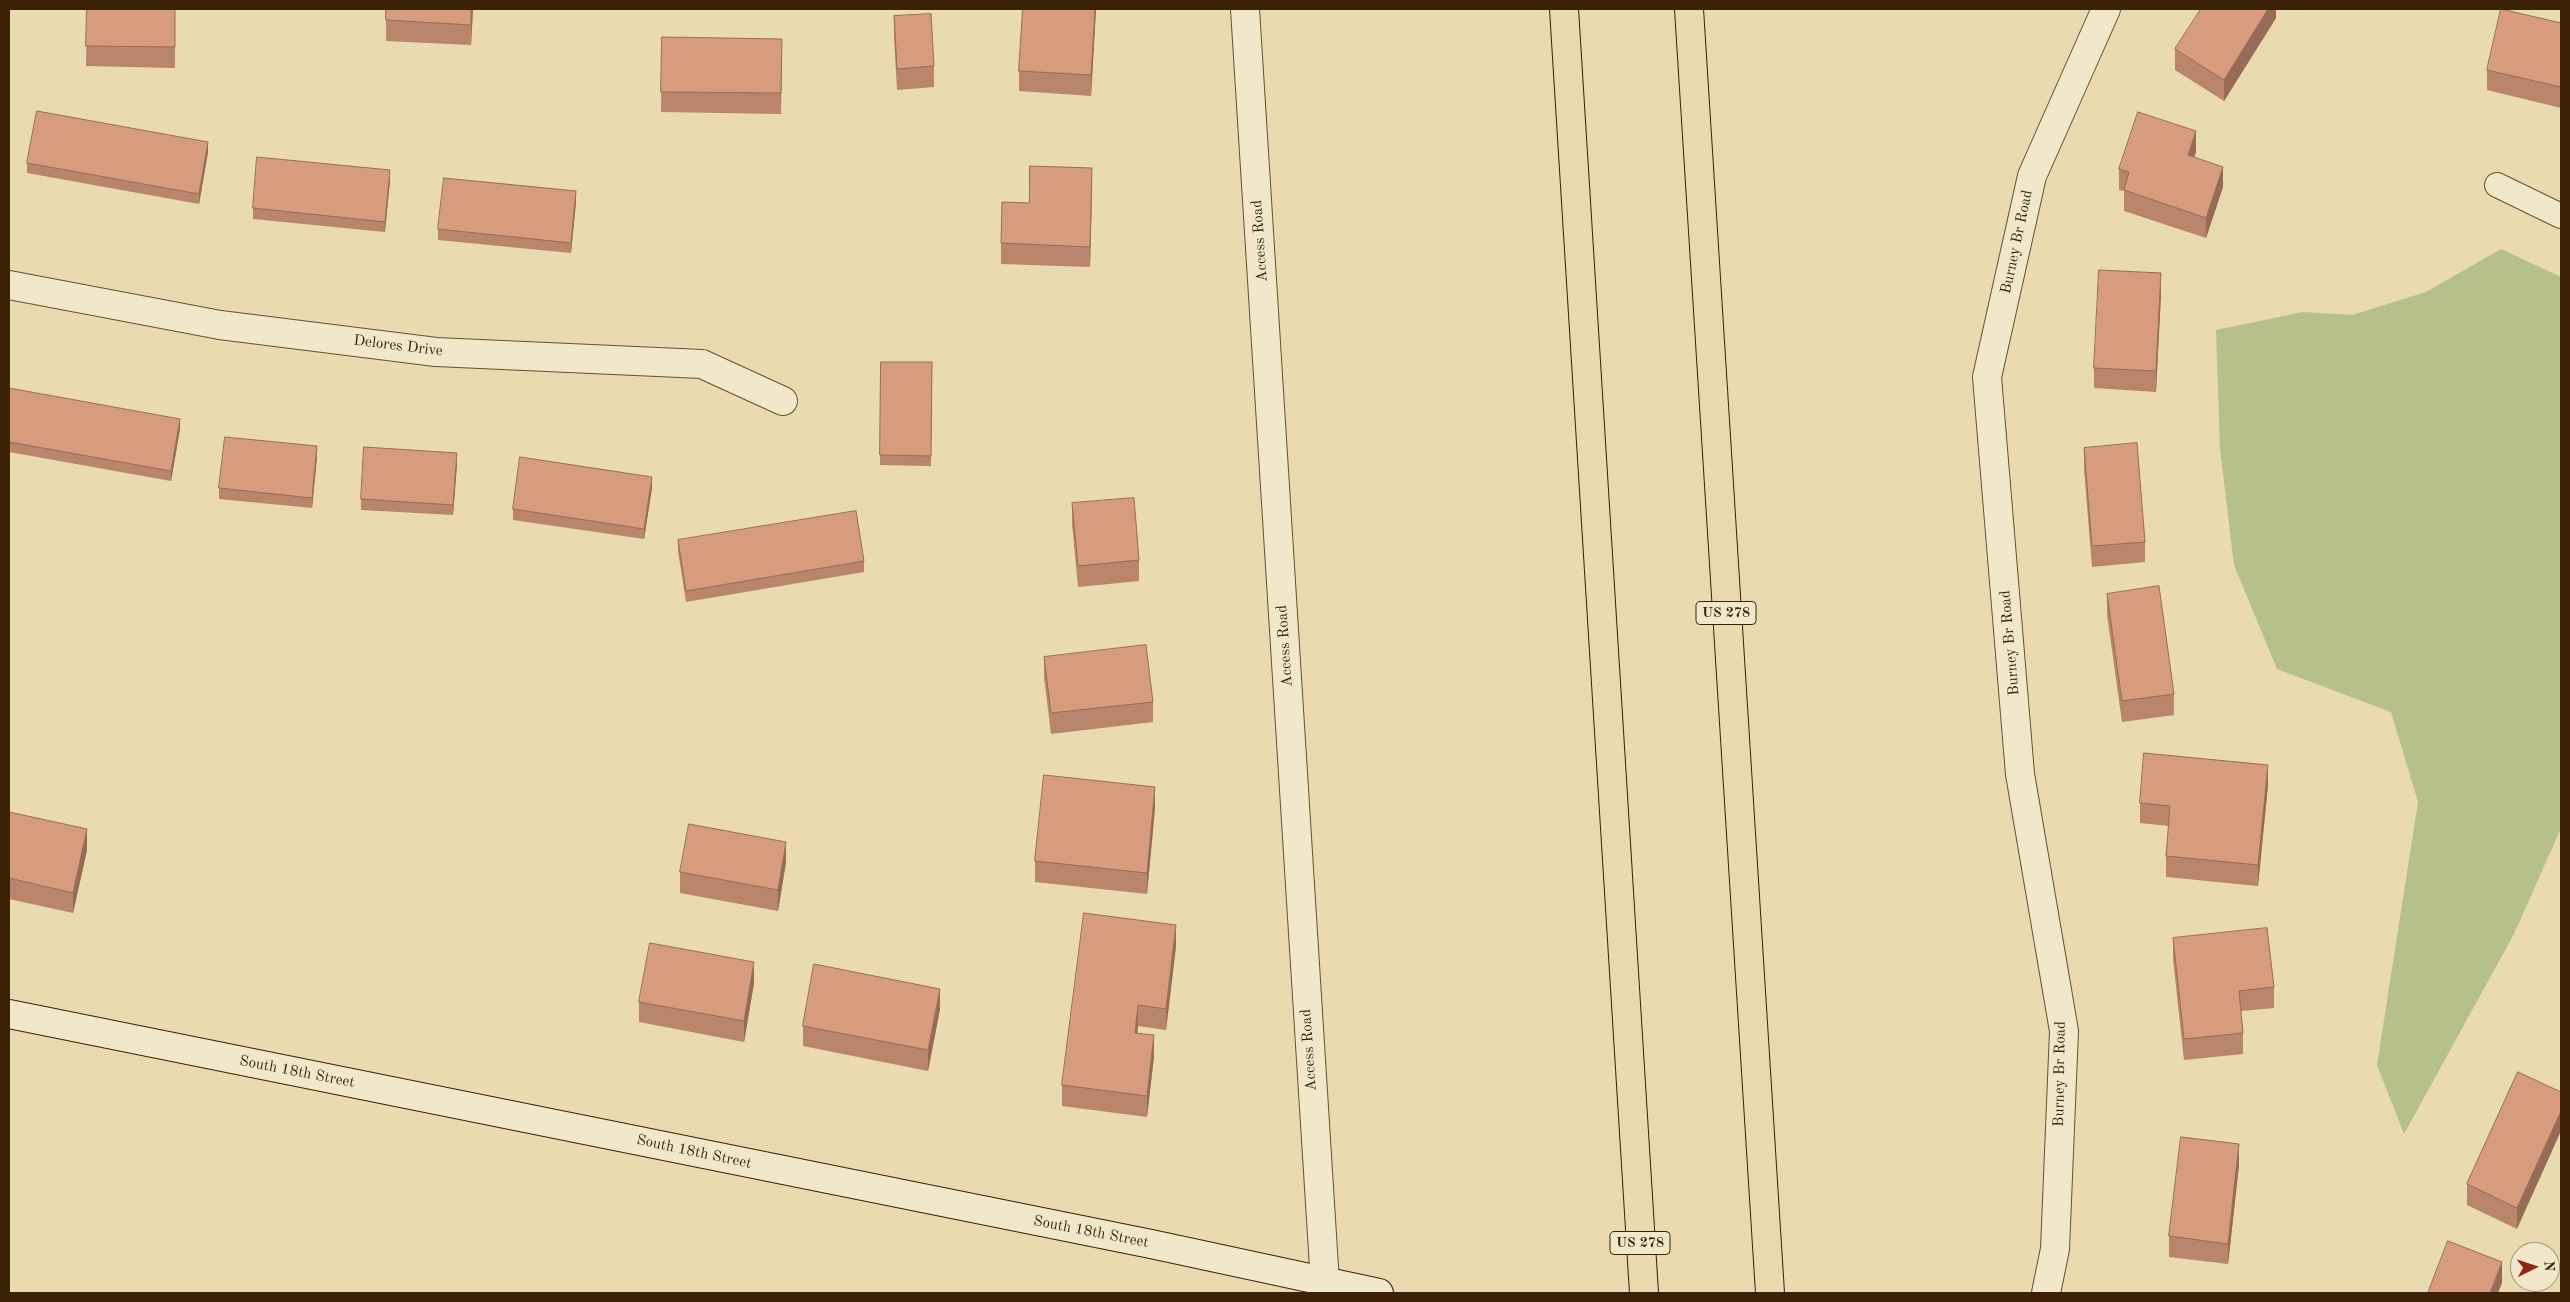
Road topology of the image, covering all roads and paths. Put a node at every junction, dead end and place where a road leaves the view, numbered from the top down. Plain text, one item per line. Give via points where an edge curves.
1 (1245, 9) edge
2 (1564, 9) edge
3 (1689, 9) edge
4 (2106, 9) edge
5 (2497, 185) dead end
6 (2561, 216) edge
7 (9, 285) edge
8 (783, 402) dead end
9 (9, 1014) edge
10 (1325, 1282) junction
11 (1379, 1293) edge
12 (1644, 1293) edge
13 (1770, 1293) edge
14 (2046, 1293) edge

1 - 10 street, Access Road
2 - 12 highway, US 278
3 - 13 highway, US 278
4 - 14 street, Burney Br Road via 2032,176 1987,377 2020,774 2064,1031 2055,1249
5 - 6 lane
7 - 8 street, Delores Drive via 220,325 436,352 702,364
9 - 10 street, South 18th Street
10 - 11 street, South 18th Street

